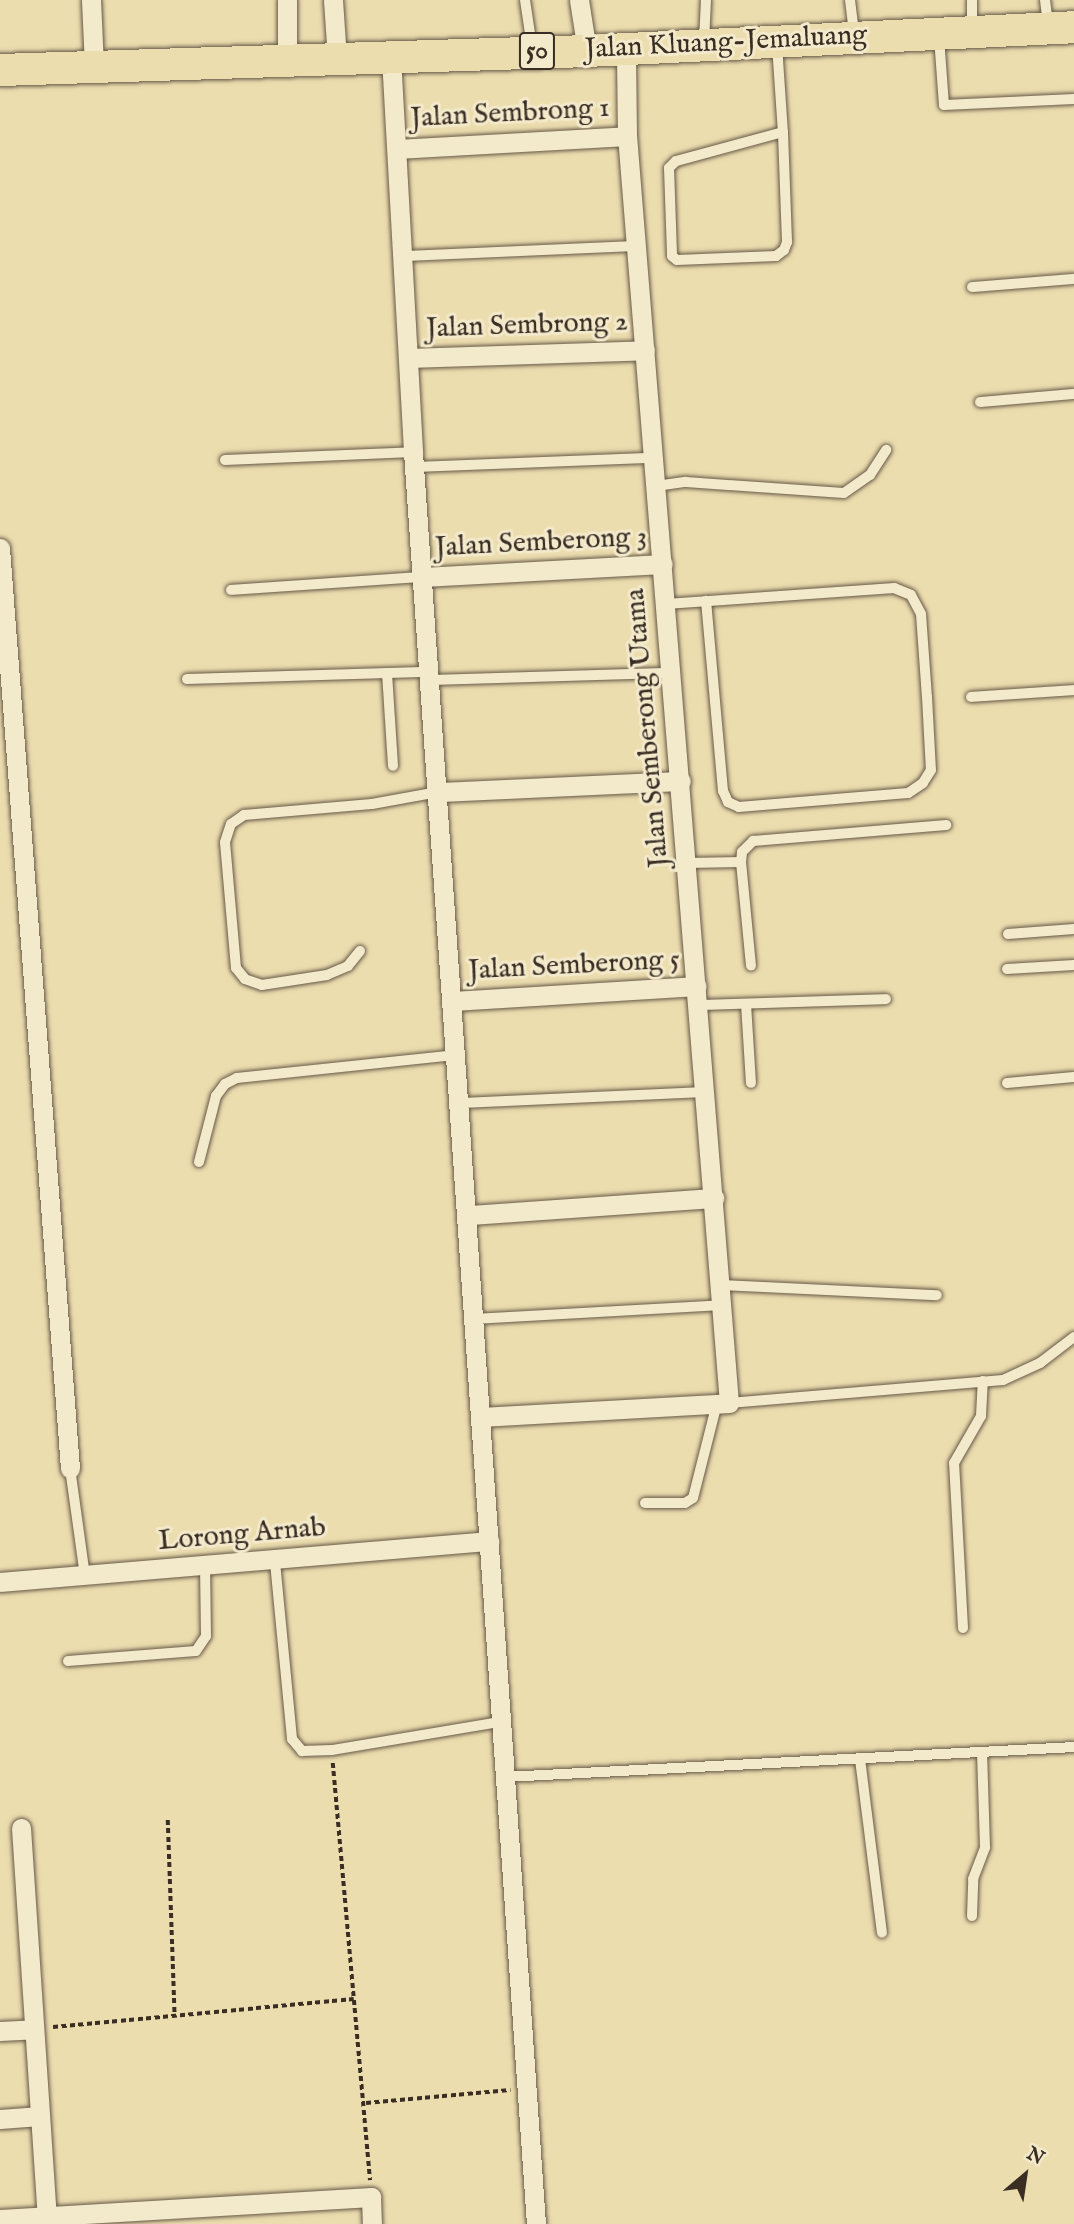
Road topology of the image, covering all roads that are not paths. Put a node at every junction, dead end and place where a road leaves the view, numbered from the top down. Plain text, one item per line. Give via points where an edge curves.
1 (90, 0) edge
2 (287, 0) edge
3 (333, 0) edge
4 (525, 0) edge
5 (579, 0) edge
6 (706, 0) edge
7 (850, 0) edge
8 (972, 0) edge
9 (1056, 18) edge
10 (972, 32) junction
11 (939, 34) junction
12 (855, 36) junction
13 (777, 42) junction
14 (704, 46) junction
15 (626, 49) junction
16 (533, 51) junction
17 (587, 51) junction
18 (391, 57) junction
19 (337, 58) junction
20 (287, 60) junction
21 (94, 66) junction
22 (0, 70) edge
23 (1074, 99) edge
24 (783, 132) junction
25 (627, 136) junction
26 (397, 149) junction
27 (636, 246) junction
28 (405, 256) junction
29 (1074, 279) edge
30 (972, 287) dead end
31 (645, 351) junction
32 (410, 359) junction
33 (1074, 394) edge
34 (980, 402) dead end
35 (886, 450) dead end
36 (653, 457) junction
37 (414, 459) junction
38 (225, 460) dead end
39 (656, 486) junction
40 (0, 548) edge
41 (663, 564) junction
42 (423, 577) junction
43 (231, 590) dead end
44 (706, 601) junction
45 (666, 604) junction
46 (387, 673) junction
47 (672, 673) junction
48 (431, 676) junction
49 (187, 679) dead end
50 (1074, 690) edge
51 (971, 697) dead end
52 (393, 766) dead end
53 (681, 780) junction
54 (439, 792) junction
55 (946, 825) dead end
56 (741, 862) junction
57 (687, 863) junction
58 (1074, 929) edge
59 (1008, 934) dead end
60 (360, 951) dead end
61 (1074, 965) edge
62 (751, 966) dead end
63 (1007, 969) dead end
64 (698, 996) junction
65 (886, 999) dead end
66 (454, 1001) junction
67 (746, 1004) junction
68 (457, 1055) junction
69 (1074, 1077) edge
70 (751, 1083) dead end
71 (1007, 1083) dead end
72 (705, 1092) junction
73 (461, 1103) junction
74 (199, 1162) dead end
75 (714, 1198) junction
76 (469, 1215) junction
77 (722, 1295) junction
78 (937, 1295) dead end
79 (474, 1319) junction
80 (1074, 1337) edge
81 (983, 1381) junction
82 (723, 1403) junction
83 (481, 1417) junction
84 (70, 1468) joint
85 (645, 1503) dead end
86 (489, 1541) junction
87 (275, 1562) junction
88 (205, 1567) junction
89 (86, 1576) junction
90 (0, 1582) edge
91 (963, 1628) dead end
92 (68, 1661) dead end
93 (500, 1722) junction
94 (1074, 1747) edge
95 (982, 1752) junction
96 (860, 1759) junction
97 (506, 1777) junction
98 (21, 1828) dead end
99 (972, 1916) dead end
100 (882, 1933) dead end
101 (34, 2029) junction
102 (0, 2031) edge
103 (40, 2116) junction
104 (0, 2119) edge
105 (208, 2216) edge
106 (0, 2220) edge
107 (47, 2220) edge
108 (372, 2224) edge
109 (536, 2224) edge

1 - 21 street
2 - 20 street
3 - 19 street
4 - 16 lane
5 - 17 street
6 - 14 lane
7 - 12 lane
8 - 10 lane
9 - 10 highway, Jalan Kluang-Jemaluang / 50
10 - 11 highway, Jalan Kluang-Jemaluang / 50
11 - 12 highway, Jalan Kluang-Jemaluang / 50
11 - 23 lane via 944,105
12 - 13 highway, Jalan Kluang-Jemaluang / 50
13 - 14 highway, Jalan Kluang-Jemaluang / 50
13 - 24 lane
14 - 15 highway, Jalan Kluang-Jemaluang / 50
15 - 17 highway, Jalan Kluang-Jemaluang / 50
15 - 25 street, Jalan Semberong Utama
16 - 17 highway, Jalan Kluang-Jemaluang / 50
16 - 18 highway, Jalan Kluang-Jemaluang / 50
18 - 19 highway, Jalan Kluang-Jemaluang / 50
18 - 26 street
19 - 20 highway, Jalan Kluang-Jemaluang / 50
20 - 21 highway, Jalan Kluang-Jemaluang / 50
21 - 22 highway, Jalan Kluang-Jemaluang / 50
24 - 24 lane via 676,161 669,168 672,256 677,260 776,256 784,250
25 - 26 street, Jalan Sembrong 1
25 - 27 street, Jalan Semberong Utama
26 - 28 street
27 - 28 lane
27 - 31 street, Jalan Semberong Utama
28 - 32 street
29 - 30 lane
31 - 32 street, Jalan Sembrong 2
31 - 36 street, Jalan Semberong Utama
32 - 37 street
33 - 34 lane
35 - 39 lane via 870,475 844,493 685,482
36 - 37 lane
36 - 39 street, Jalan Semberong Utama
37 - 38 lane
37 - 42 street
39 - 41 street, Jalan Semberong Utama
40 - 84 street
41 - 42 street, Jalan Semberong 3
41 - 45 street, Jalan Semberong Utama
42 - 43 lane
42 - 48 street
44 - 44 lane via 894,588 911,595 920,614 927,697 931,770 923,783 908,793 739,807 728,802 723,791
44 - 45 lane
45 - 47 street, Jalan Semberong Utama
46 - 48 lane
46 - 49 lane
46 - 52 lane
47 - 48 lane
47 - 53 street, Jalan Semberong Utama
48 - 54 street
50 - 51 lane
53 - 54 street
53 - 57 street, Jalan Semberong Utama
54 - 60 lane via 372,804 244,815 231,824 225,842 236,968 245,979 262,985 327,975 348,966
54 - 66 street
55 - 56 lane via 752,841 742,852
56 - 57 lane
56 - 62 lane
57 - 64 street, Jalan Semberong Utama
58 - 59 lane
61 - 63 lane
64 - 66 street, Jalan Semberong 5
64 - 67 lane
64 - 72 street, Jalan Semberong Utama
65 - 67 lane
66 - 68 street
67 - 70 lane
68 - 73 street
68 - 74 lane via 237,1078 216,1096
69 - 71 lane
72 - 73 lane
72 - 75 street, Jalan Semberong Utama
73 - 76 street
75 - 76 street
75 - 77 street, Jalan Semberong Utama
76 - 79 street
77 - 78 lane
77 - 79 lane
77 - 82 street, Jalan Semberong Utama
79 - 83 street
80 - 81 lane via 1040,1363 1003,1380
81 - 82 lane
81 - 91 lane via 981,1416 954,1463
82 - 83 street
82 - 85 lane via 693,1498 685,1503
83 - 86 street
84 - 89 lane
86 - 87 street, Lorong Arnab
86 - 93 street
87 - 88 street, Lorong Arnab
87 - 93 lane via 292,1738 309,1753
88 - 89 street, Lorong Arnab
88 - 92 lane via 206,1636 196,1651
89 - 90 street, Lorong Arnab
93 - 97 street
94 - 95 lane
95 - 96 lane
95 - 99 lane via 985,1847 972,1879
96 - 97 lane
96 - 100 lane
97 - 109 street
98 - 101 street
101 - 102 street
101 - 103 street
103 - 104 street
103 - 107 street
105 - 107 street
105 - 108 street via 371,2197
106 - 107 street

